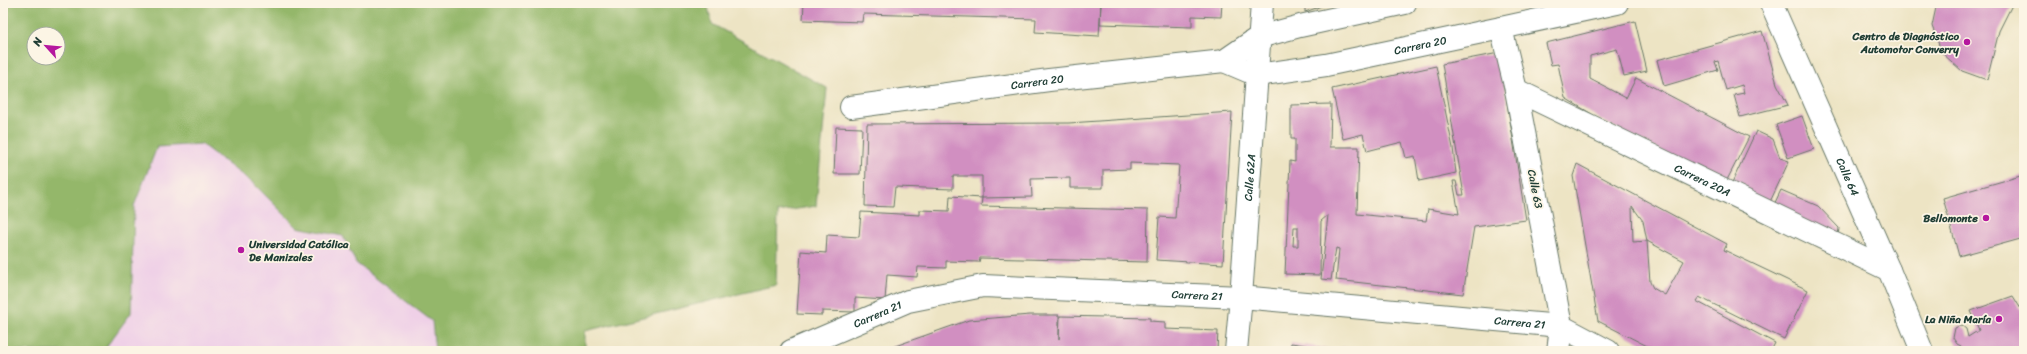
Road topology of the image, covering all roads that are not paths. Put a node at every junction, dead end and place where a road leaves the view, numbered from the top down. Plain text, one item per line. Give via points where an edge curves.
1 (1262, 3) edge
2 (1405, 3) edge
3 (1617, 3) edge
4 (1771, 3) edge
5 (1501, 28) junction
6 (1259, 38) junction
7 (1224, 61) junction
8 (1257, 75) junction
9 (1516, 90) junction
10 (851, 107) dead end
11 (1889, 270) junction
12 (1241, 297) junction
13 (1560, 326) junction
14 (791, 351) edge
15 (1236, 351) edge
16 (1558, 351) edge
17 (1608, 351) edge
18 (1922, 351) edge

1 - 6 street, Calle 62A
2 - 6 street, Carrera 20 via 1300,26
3 - 5 street, Carrera 20
4 - 11 street, Calle 64
5 - 8 street, Carrera 20 via 1326,65
5 - 9 street, Calle 63
6 - 7 street, Carrera 20
6 - 8 street, Calle 62A
7 - 8 street, Carrera 20
7 - 10 street, Carrera 20 via 1049,80
8 - 12 street, Calle 62A
9 - 11 street, Carrera 20A
9 - 13 street, Calle 63
11 - 18 street, Calle 64
12 - 13 street, Carrera 21
12 - 14 street, Carrera 21 via 984,286 908,301
12 - 15 street, Calle 62A
13 - 16 street, Calle 63
13 - 17 street, Carrera 21

